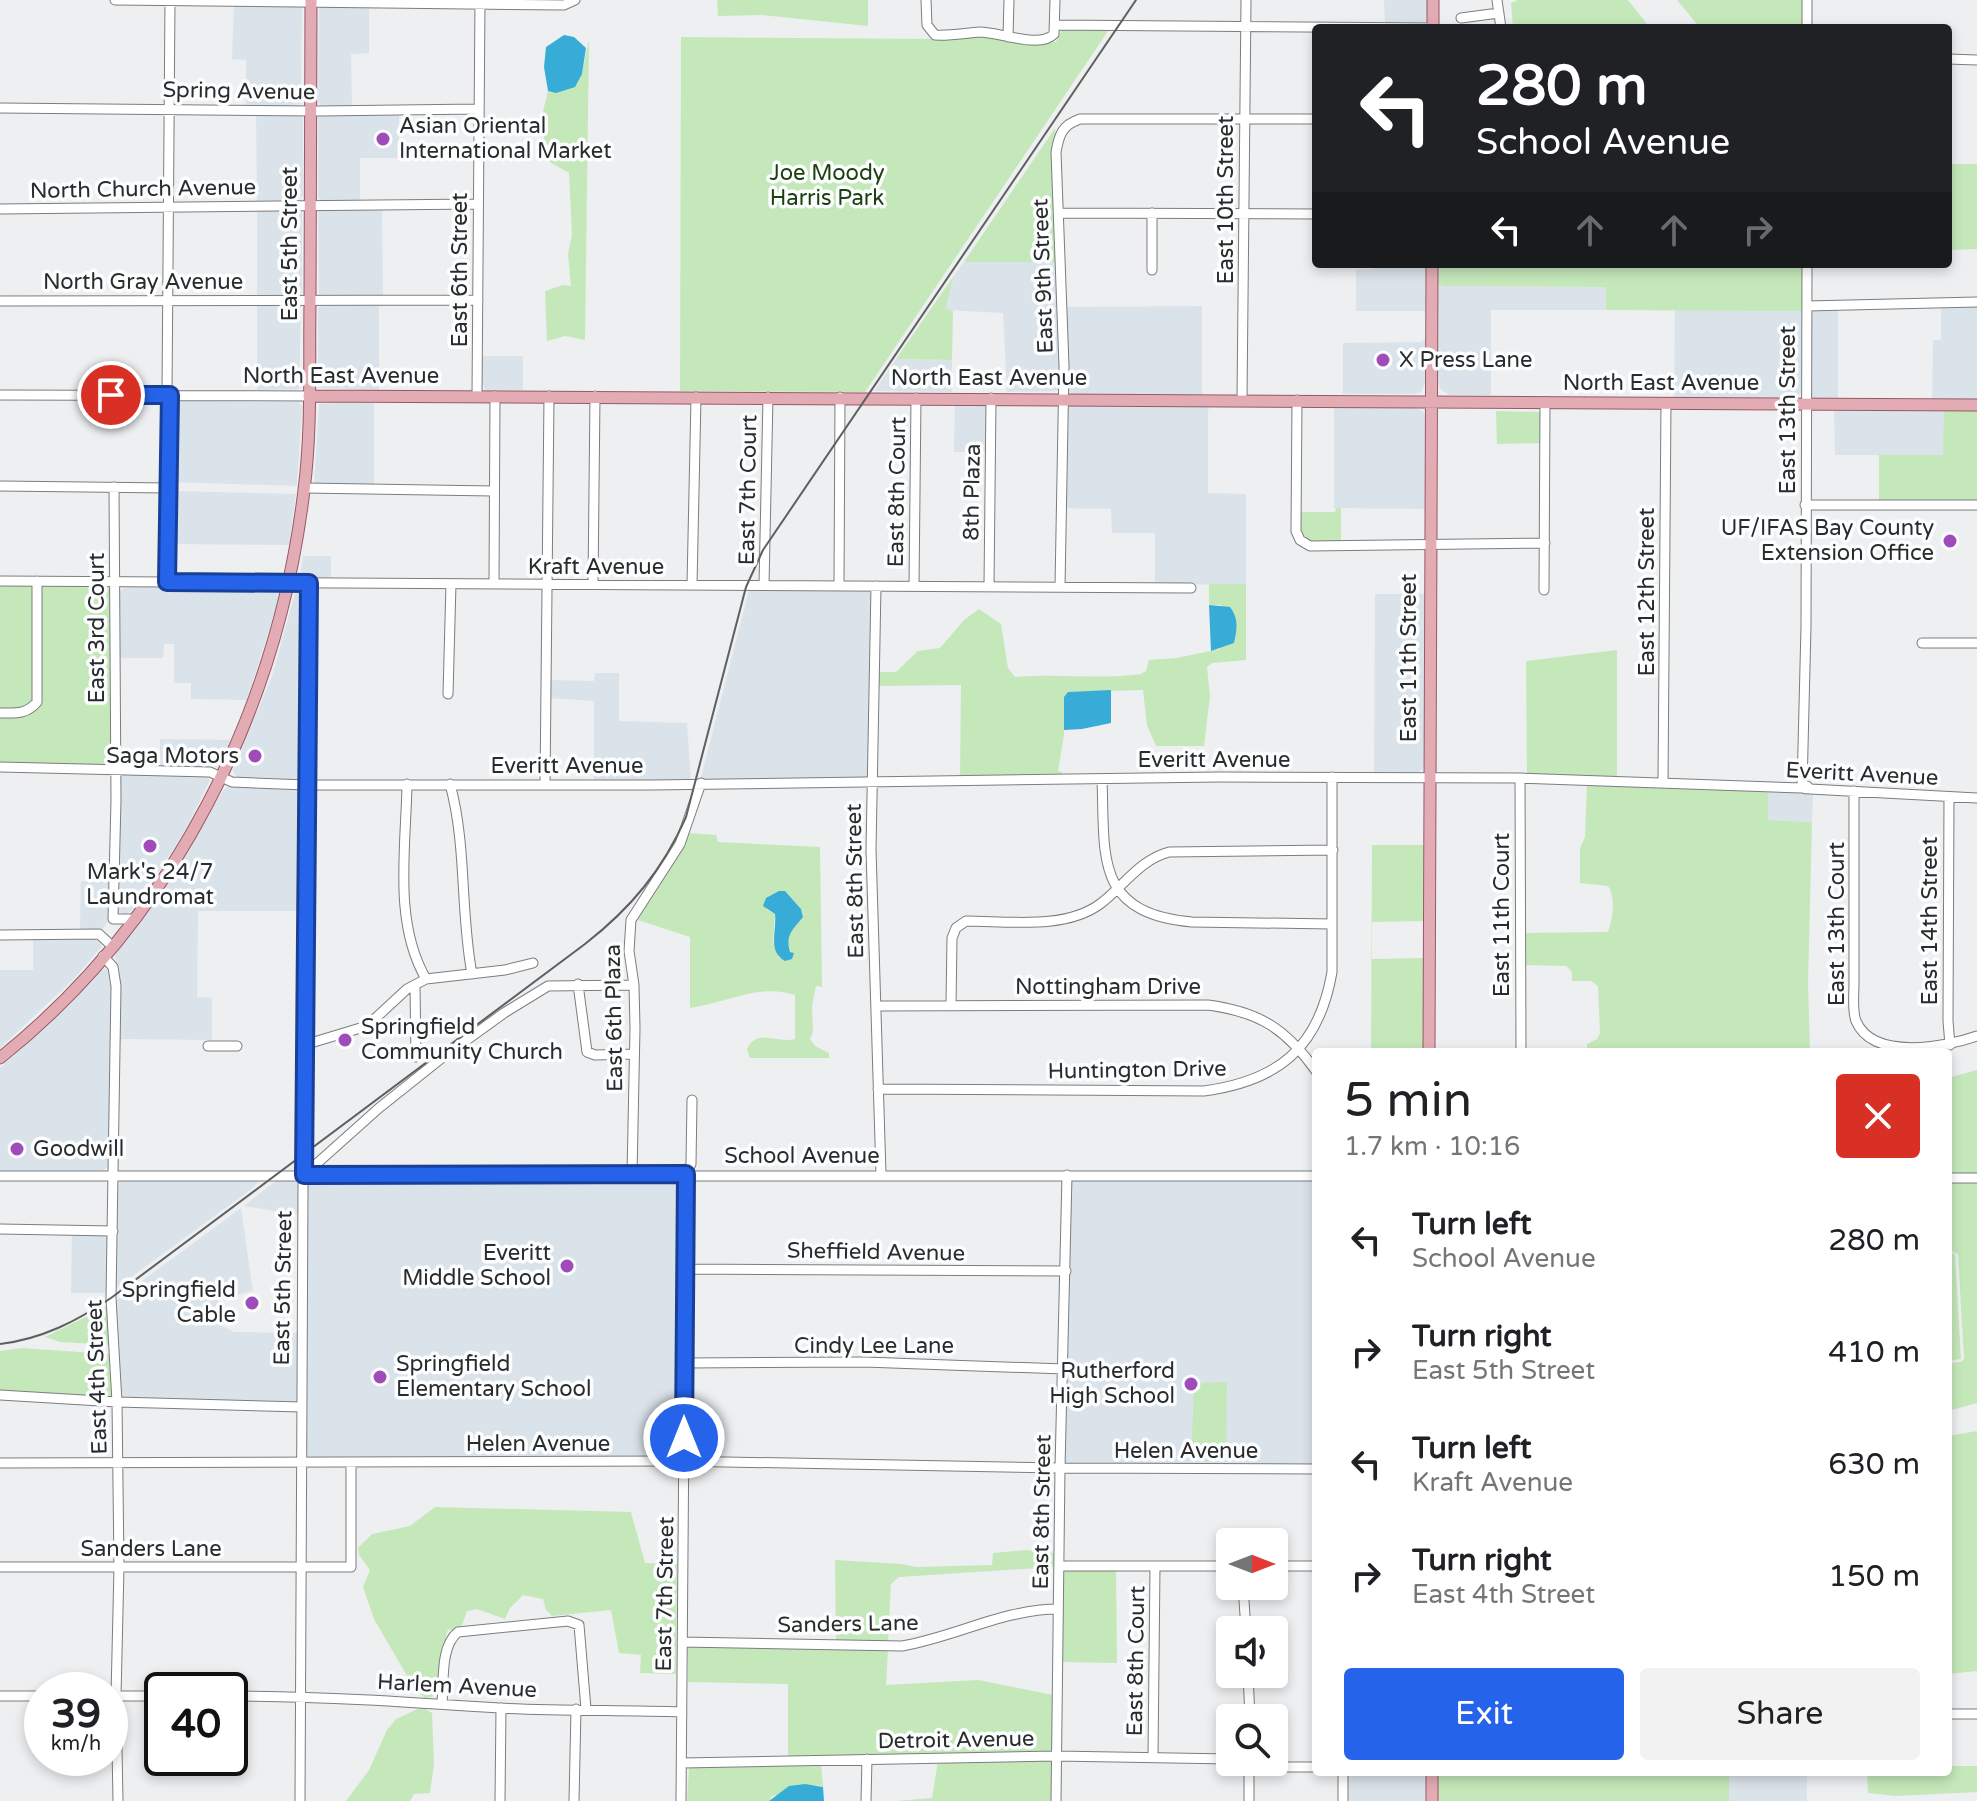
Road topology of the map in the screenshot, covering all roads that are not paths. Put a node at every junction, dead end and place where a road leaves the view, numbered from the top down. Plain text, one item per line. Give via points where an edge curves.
1 (115, 0) edge
2 (926, 0) edge
3 (1009, 0) edge
4 (1055, 0) edge
5 (1246, 0) edge
6 (1433, 0) edge
7 (1497, 0) edge
8 (1807, 0) edge
9 (170, 1) edge
10 (311, 1) edge
11 (480, 1) edge
12 (574, 1) edge
13 (1499, 13) junction
14 (1461, 18) dead end
15 (1433, 24) edge
16 (1500, 24) edge
17 (1807, 24) edge
18 (1055, 25) junction
19 (1245, 25) junction
20 (1312, 26) edge
21 (1008, 37) junction
22 (1952, 59) edge
23 (1977, 60) edge
24 (0, 108) edge
25 (170, 108) junction
26 (478, 109) junction
27 (310, 110) junction
28 (1244, 119) junction
29 (1312, 119) edge
30 (478, 204) junction
31 (310, 206) junction
32 (169, 207) junction
33 (0, 209) edge
34 (1060, 213) junction
35 (1152, 213) junction
36 (1244, 214) junction
37 (1312, 214) edge
38 (1432, 268) edge
39 (1807, 268) edge
40 (1152, 270) dead end
41 (169, 300) junction
42 (310, 300) junction
43 (478, 300) junction
44 (0, 301) edge
45 (1977, 302) edge
46 (1807, 306) junction
47 (0, 395) edge
48 (168, 395) junction
49 (309, 396) junction
50 (477, 396) junction
51 (495, 396) junction
52 (549, 396) junction
53 (595, 396) junction
54 (696, 397) junction
55 (768, 397) junction
56 (840, 397) junction
57 (916, 398) junction
58 (991, 398) junction
59 (1063, 399) junction
60 (1242, 400) junction
61 (1297, 400) junction
62 (1432, 401) junction
63 (1545, 402) junction
64 (1666, 403) junction
65 (1806, 403) junction
66 (1977, 405) edge
67 (0, 486) edge
68 (114, 487) junction
69 (169, 488) junction
70 (305, 488) junction
71 (493, 491) junction
72 (1805, 505) junction
73 (1977, 505) edge
74 (1545, 543) junction
75 (1430, 545) junction
76 (0, 581) edge
77 (37, 581) junction
78 (114, 581) junction
79 (167, 582) junction
80 (289, 583) junction
81 (309, 583) junction
82 (451, 584) junction
83 (494, 584) junction
84 (547, 584) junction
85 (593, 584) junction
86 (692, 585) junction
87 (764, 585) junction
88 (839, 585) junction
89 (876, 586) junction
90 (914, 586) junction
91 (989, 586) junction
92 (1060, 587) junction
93 (1191, 588) dead end
94 (1544, 590) dead end
95 (1922, 643) dead end
96 (1977, 643) edge
97 (448, 694) dead end
98 (0, 713) edge
99 (0, 767) edge
100 (115, 770) junction
101 (222, 777) junction
102 (1332, 777) junction
103 (1520, 778) junction
104 (1102, 779) junction
105 (1429, 779) junction
106 (872, 781) junction
107 (1663, 782) junction
108 (701, 783) junction
109 (407, 784) junction
110 (450, 784) junction
111 (545, 784) junction
112 (306, 785) junction
113 (1806, 789) junction
114 (1854, 791) junction
115 (1949, 797) junction
116 (1977, 798) edge
117 (1333, 850) junction
118 (1117, 889) junction
119 (113, 919) junction
120 (133, 919) junction
121 (1332, 924) junction
122 (99, 934) junction
123 (0, 935) edge
124 (112, 946) junction
125 (103, 956) junction
126 (533, 963) dead end
127 (472, 974) junction
128 (426, 979) junction
129 (578, 984) junction
130 (415, 985) junction
131 (634, 985) junction
132 (951, 1005) junction
133 (876, 1006) junction
134 (1977, 1036) edge
135 (304, 1045) junction
136 (1950, 1045) junction
137 (208, 1046) dead end
138 (237, 1046) dead end
139 (1299, 1047) junction
140 (1429, 1048) edge
141 (1521, 1048) edge
142 (634, 1054) junction
143 (416, 1057) dead end
144 (0, 1058) edge
145 (1312, 1065) edge
146 (878, 1089) junction
147 (692, 1100) dead end
148 (686, 1174) junction
149 (881, 1174) junction
150 (304, 1175) junction
151 (632, 1175) junction
152 (1067, 1175) junction
153 (0, 1176) edge
154 (113, 1176) junction
155 (1312, 1176) edge
156 (1952, 1178) edge
157 (1977, 1178) edge
158 (0, 1229) edge
159 (113, 1231) junction
160 (685, 1269) junction
161 (1066, 1271) junction
162 (685, 1363) junction
163 (1064, 1369) junction
164 (0, 1395) edge
165 (117, 1402) junction
166 (302, 1407) junction
167 (118, 1462) junction
168 (351, 1462) junction
169 (684, 1462) junction
170 (0, 1463) edge
171 (303, 1463) junction
172 (1060, 1468) junction
173 (1312, 1469) edge
174 (1059, 1566) junction
175 (1155, 1566) junction
176 (1216, 1566) edge
177 (1288, 1566) edge
178 (1312, 1566) edge
179 (0, 1567) edge
180 (119, 1567) junction
181 (303, 1567) junction
182 (1058, 1609) junction
183 (682, 1642) junction
184 (114, 1672) edge
185 (0, 1696) edge
186 (24, 1696) edge
187 (248, 1696) edge
188 (302, 1696) junction
189 (442, 1703) junction
190 (501, 1708) junction
191 (581, 1709) junction
192 (682, 1712) junction
193 (1952, 1714) edge
194 (1977, 1714) edge
195 (1056, 1756) junction
196 (1153, 1757) junction
197 (867, 1759) junction
198 (1216, 1759) edge
199 (682, 1763) junction
200 (1288, 1766) edge
201 (1312, 1767) edge
202 (117, 1776) edge
203 (1250, 1776) edge
204 (1343, 1776) edge
205 (1432, 1776) edge
206 (118, 1801) edge
207 (300, 1801) edge
208 (500, 1801) edge
209 (574, 1801) edge
210 (681, 1801) edge
211 (866, 1801) edge
212 (1056, 1801) edge
213 (1249, 1801) edge
214 (1343, 1801) edge
215 (1432, 1801) edge

1 - 9 street
2 - 21 street via 931,32
3 - 21 street
4 - 18 street
5 - 19 street, East 10th Street
6 - 15 main road
7 - 13 street
8 - 17 street
9 - 10 street
9 - 25 street
10 - 11 street
10 - 27 main road, East 5th Street
11 - 12 street
11 - 26 street, East 6th Street
13 - 14 street
13 - 16 street
18 - 19 street
18 - 21 street via 1054,36 1048,39
19 - 20 street
19 - 28 street, East 10th Street
22 - 23 street
24 - 25 street, Spring Avenue
25 - 27 street, Spring Avenue
25 - 32 street
26 - 27 street, Spring Avenue
26 - 30 street, East 6th Street
27 - 31 main road, East 5th Street
28 - 29 street
28 - 34 street, East 9th Street via 1068,123 1056,152
28 - 36 street, East 10th Street
30 - 31 street, North Church Avenue
30 - 43 street, East 6th Street
31 - 32 street, North Church Avenue
31 - 42 main road, East 5th Street
32 - 33 street, North Church Avenue
32 - 41 street
34 - 35 street
34 - 59 street, East 9th Street
35 - 36 street
35 - 40 street
36 - 37 street
36 - 60 street, East 10th Street
38 - 62 main road, East 11th Street
39 - 46 street, East 13th Street
41 - 42 street, North Gray Avenue
41 - 44 street, North Gray Avenue
41 - 48 street
42 - 43 street, North Gray Avenue
42 - 49 main road, East 5th Street
43 - 50 street, East 6th Street
45 - 46 street
46 - 65 street, East 13th Street
47 - 48 street, North East Avenue
48 - 49 street, North East Avenue
48 - 69 street
49 - 50 main road, North East Avenue
49 - 70 main road, East 5th Street
50 - 51 main road, North East Avenue
51 - 52 main road, North East Avenue
51 - 71 street
52 - 53 main road, North East Avenue
52 - 84 street
53 - 54 main road, North East Avenue
53 - 85 street
54 - 55 main road, North East Avenue
54 - 86 street
55 - 56 main road, North East Avenue
55 - 87 street, East 7th Court
56 - 57 main road, North East Avenue
56 - 88 street
57 - 58 main road, North East Avenue
57 - 90 street, East 8th Court
58 - 59 main road, North East Avenue
58 - 91 street, 8th Plaza
59 - 60 main road, North East Avenue
59 - 92 street, East 9th Street
60 - 61 main road, North East Avenue
61 - 62 main road, North East Avenue
61 - 75 street via 1300,540 1310,546
62 - 63 main road, North East Avenue
62 - 75 main road, East 11th Street
63 - 64 main road, North East Avenue
63 - 74 street
64 - 65 main road, North East Avenue
64 - 107 street, East 12th Street
65 - 66 main road, North East Avenue
65 - 72 street, East 13th Street
67 - 68 street
68 - 69 street
68 - 78 street, East 3rd Court
69 - 79 street
70 - 71 street
70 - 80 main road, East 5th Street
71 - 83 street
72 - 73 street
72 - 113 street, East 13th Street
74 - 75 street
74 - 94 street
75 - 105 main road, East 11th Street
76 - 77 street, Kraft Avenue
77 - 78 street, Kraft Avenue
77 - 98 street via 37,702 21,713
78 - 79 street, Kraft Avenue
78 - 100 street, East 3rd Court
79 - 80 street, Kraft Avenue
80 - 81 street, Kraft Avenue
80 - 101 main road, East 5th Street via 262,680
81 - 82 street, Kraft Avenue
81 - 112 street, East 5th Street
82 - 83 street, Kraft Avenue
82 - 97 street
83 - 84 street, Kraft Avenue
84 - 85 street, Kraft Avenue
84 - 111 street
85 - 86 street, Kraft Avenue
86 - 87 street, Kraft Avenue
87 - 88 street, Kraft Avenue
88 - 89 street, Kraft Avenue
89 - 90 street, Kraft Avenue
89 - 106 street, East 8th Street
90 - 91 street, Kraft Avenue
91 - 92 street, Kraft Avenue
92 - 93 street, Kraft Avenue
95 - 96 street
99 - 100 street, Everitt Avenue
100 - 101 street, Everitt Avenue via 210,772
100 - 119 street
101 - 112 street, Everitt Avenue via 232,782
101 - 120 main road, East 5th Street via 191,834
102 - 104 street, Everitt Avenue
102 - 105 street, Everitt Avenue
102 - 117 street, Huntington Drive
103 - 105 street, Everitt Avenue
103 - 107 street, Everitt Avenue
103 - 141 street, East 11th Court
104 - 106 street, Everitt Avenue
104 - 118 street via 1105,856
105 - 140 main road, East 11th Street
106 - 108 street, Everitt Avenue
106 - 133 street, East 8th Street
107 - 113 street, Everitt Avenue
108 - 111 street, Everitt Avenue
108 - 131 street, East 6th Plaza via 680,844 631,920
109 - 110 street, Everitt Avenue
109 - 112 street, Everitt Avenue
109 - 128 street via 406,916
110 - 111 street, Everitt Avenue
110 - 127 street via 460,826
112 - 135 street, East 5th Street
113 - 114 street, Everitt Avenue
114 - 115 street, Everitt Avenue
114 - 136 street, East 13th Court via 1857,1024 1865,1033 1897,1046
115 - 116 street, Everitt Avenue
115 - 136 street, East 14th Street
117 - 118 street via 1169,852 1149,859
117 - 121 street, Huntington Drive
118 - 121 street via 1139,909 1170,920
118 - 132 street via 1072,919 966,921 952,938
119 - 120 street
119 - 122 street
120 - 124 main road, East 5th Street
121 - 139 street, Huntington Drive via 1328,994 1320,1017
122 - 123 street
122 - 124 street
124 - 125 main road, East 5th Street
125 - 144 main road, East 5th Street
125 - 154 street, East 4th Street via 113,966 116,986
126 - 127 street
127 - 128 street
128 - 130 street
129 - 131 street
129 - 142 street via 587,1052
129 - 150 street via 548,986 504,1013 379,1108
130 - 135 street via 367,1026
130 - 143 street
131 - 142 street, East 6th Plaza
132 - 133 street, Nottingham Drive
132 - 139 street, Nottingham Drive via 1208,1005 1246,1012
133 - 146 street, East 8th Street
134 - 136 street, East 13th Court
135 - 150 street, East 5th Street
137 - 138 street
139 - 145 street, Nottingham Drive
139 - 146 street, Huntington Drive via 1259,1079 1204,1091
142 - 151 street, East 6th Plaza
146 - 149 street, East 8th Street
147 - 148 street, East 7th Street via 691,1164
148 - 149 street, School Avenue
148 - 151 street, School Avenue
148 - 160 street, East 7th Street
149 - 152 street, School Avenue
150 - 151 street, School Avenue
150 - 154 street, School Avenue
150 - 166 street, East 5th Street
152 - 155 street, School Avenue
152 - 161 street, East 8th Street
153 - 154 street, School Avenue
154 - 159 street, East 4th Street
156 - 157 street
158 - 159 street
159 - 165 street, East 4th Street
160 - 161 street, Sheffield Avenue
160 - 162 street, East 7th Street
161 - 163 street, East 8th Street
162 - 163 street, Cindy Lee Lane
162 - 169 street, East 7th Street
163 - 172 street, East 8th Street
164 - 165 street
165 - 166 street
165 - 167 street, East 4th Street
166 - 171 street, East 5th Street
167 - 170 street, Helen Avenue
167 - 171 street, Helen Avenue
167 - 180 street, East 4th Street
168 - 169 street, Helen Avenue
168 - 171 street, Helen Avenue
168 - 181 street, Sanders Lane via 351,1567
169 - 172 street, Helen Avenue
169 - 183 street, East 7th Street
171 - 181 street, East 5th Street
172 - 173 street, Helen Avenue
172 - 174 street, East 8th Street
174 - 175 street
174 - 182 street, East 8th Street
175 - 176 street
175 - 196 street, East 8th Court
177 - 178 street
179 - 180 street, Sanders Lane
180 - 181 street, Sanders Lane
180 - 184 street, East 4th Street
181 - 188 street, East 5th Street
182 - 183 street, Sanders Lane via 1019,1612 902,1646
182 - 195 street, East 8th Street
183 - 192 street, East 7th Street
185 - 186 street
187 - 188 street, Harlem Avenue
188 - 189 street, Harlem Avenue
188 - 207 street, East 5th Street
189 - 190 street, Harlem Avenue
189 - 191 street via 447,1649 458,1632 568,1621 579,1625
190 - 191 street, Harlem Avenue
190 - 208 street
191 - 192 street, Harlem Avenue
191 - 209 street
192 - 199 street, East 7th Street
193 - 194 street
195 - 196 street, Detroit Avenue
195 - 197 street, Detroit Avenue
195 - 212 street, East 8th Street
196 - 198 street, Detroit Avenue
197 - 199 street, Detroit Avenue
197 - 211 street
199 - 210 street, East 7th Street
200 - 201 street
202 - 206 street, East 4th Street
203 - 213 street
204 - 214 street
205 - 215 main road

